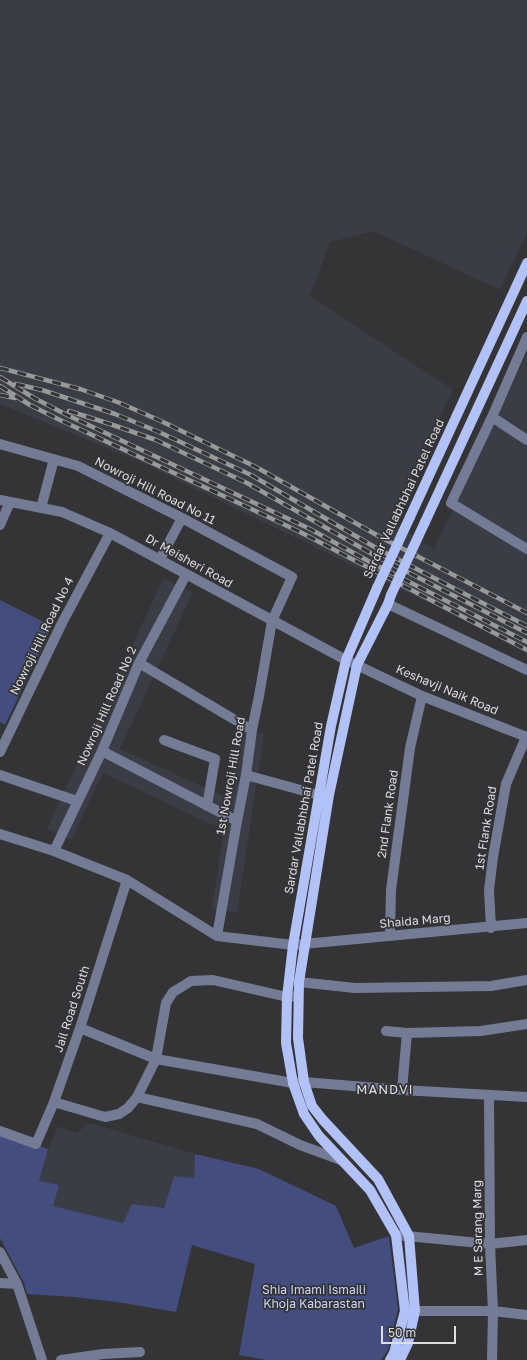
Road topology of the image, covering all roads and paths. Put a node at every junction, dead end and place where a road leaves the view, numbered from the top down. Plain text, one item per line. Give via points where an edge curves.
1 (527, 263) edge
2 (527, 301) edge
3 (527, 337) edge
4 (492, 417) junction
5 (527, 440) edge
6 (0, 444) edge
7 (54, 459) junction
8 (5, 501) edge
9 (41, 508) junction
10 (182, 518) junction
11 (0, 524) edge
12 (110, 534) junction
13 (527, 550) edge
14 (160, 559) junction
15 (186, 574) junction
16 (292, 577) joint
17 (389, 599) junction
18 (272, 621) junction
19 (346, 660) junction
20 (139, 663) junction
21 (357, 665) junction
22 (527, 670) edge
23 (422, 696) junction
24 (252, 730) junction
25 (527, 737) edge
26 (164, 740) dead end
27 (102, 751) junction
28 (0, 752) edge
29 (246, 775) junction
30 (0, 776) edge
31 (318, 795) junction
32 (329, 795) junction
33 (77, 801) junction
34 (207, 806) junction
35 (237, 821) junction
36 (0, 834) edge
37 (54, 851) junction
38 (127, 880) junction
39 (527, 923) edge
40 (491, 928) junction
41 (217, 936) junction
42 (390, 936) junction
43 (305, 944) junction
44 (294, 945) junction
45 (527, 980) edge
46 (299, 982) junction
47 (293, 997) junction
48 (527, 1024) edge
49 (80, 1028) junction
50 (386, 1031) dead end
51 (407, 1033) junction
52 (156, 1059) junction
53 (304, 1082) junction
54 (293, 1083) junction
55 (402, 1090) junction
56 (489, 1095) junction
57 (137, 1096) junction
58 (527, 1097) edge
59 (54, 1102) junction
60 (0, 1131) edge
61 (341, 1160) junction
62 (396, 1235) junction
63 (409, 1236) junction
64 (527, 1240) edge
65 (490, 1244) junction
66 (0, 1252) edge
67 (0, 1282) edge
68 (17, 1284) junction
69 (410, 1311) junction
70 (493, 1311) junction
71 (527, 1315) edge
72 (140, 1352) dead end
73 (42, 1360) edge
74 (61, 1360) edge
75 (390, 1360) edge
76 (400, 1360) edge
77 (492, 1360) edge

1 - 19 main road, Sardar Vallabhbhai Patel Road, bridge
2 - 17 main road, Sardar Vallabhbhai Patel Road, bridge
3 - 4 street
4 - 5 street
4 - 13 street via 451,503
6 - 7 street, Nowroji Hill Road No 11
7 - 9 street
7 - 10 street, Nowroji Hill Road No 11 via 78,466
8 - 9 street, Dr Meisheri Road
8 - 11 street
9 - 12 street, Dr Meisheri Road via 62,512
10 - 14 street
10 - 16 street, Nowroji Hill Road No 11
12 - 14 street, Dr Meisheri Road
12 - 28 street, Nowroji Hill Road No 4 via 62,622
14 - 15 street, Dr Meisheri Road
15 - 18 street, Dr Meisheri Road
15 - 20 street, Nowroji Hill Road No 2
16 - 18 street, 1st Nowroji Hill Road
17 - 21 main road, Sardar Vallabhbhai Patel Road
17 - 22 street
18 - 19 street, Dr Meisheri Road
18 - 24 street, 1st Nowroji Hill Road
19 - 21 street, Dr Meisheri Road
19 - 31 main road, Sardar Vallabhbhai Patel Road
20 - 24 street
20 - 27 street, Nowroji Hill Road No 2
21 - 23 street, Keshavji Naik Road
21 - 32 main road, Sardar Vallabhbhai Patel Road
23 - 25 street, Keshavji Naik Road
23 - 42 street, 2nd Flank Road via 410,748 391,890
24 - 29 street, 1st Nowroji Hill Road
25 - 40 street, 1st Flank Road via 506,784 489,890
26 - 34 street via 215,759
27 - 33 street, Nowroji Hill Road No 2
27 - 34 street
29 - 31 street
29 - 35 street, 1st Nowroji Hill Road
30 - 33 street
31 - 32 street
31 - 44 main road, Sardar Vallabhbhai Patel Road
32 - 43 main road, Sardar Vallabhbhai Patel Road
33 - 37 street, Nowroji Hill Road No 2
34 - 35 street
35 - 41 street, 1st Nowroji Hill Road
36 - 37 street
37 - 38 street
38 - 41 street
38 - 49 street, Jail Road South
39 - 40 street, Shaida Marg
40 - 42 street, Shaida Marg
41 - 44 street, Shaida Marg
42 - 43 street, Shaida Marg
43 - 44 street, Shaida Marg
43 - 46 main road, Sardar Vallabhbhai Patel Road
44 - 47 main road, Sardar Vallabhbhai Patel Road
45 - 46 street via 491,986 355,988
46 - 47 main road, Sardar Vallabhbhai Patel Road
47 - 52 street via 213,980 191,982 173,992 166,1003
47 - 53 main road, Sardar Vallabhbhai Patel Road
47 - 54 main road, Sardar Vallabhbhai Patel Road via 286,1043
48 - 51 street via 481,1031
49 - 52 street
49 - 59 street, Jail Road South
50 - 51 street
51 - 55 street
52 - 54 street
52 - 57 street
53 - 54 street
53 - 55 street
53 - 63 main road, Sardar Vallabhbhai Patel Road via 317,1113 378,1179
54 - 61 main road, Sardar Vallabhbhai Patel Road via 310,1125
55 - 56 street
56 - 58 street
56 - 65 street, M E Sarang Marg
57 - 59 street via 128,1108 119,1114 106,1117
57 - 61 street via 257,1124 300,1146
59 - 60 street, Jail Road South via 36,1144
61 - 62 main road, Sardar Vallabhbhai Patel Road via 370,1190
62 - 63 street
62 - 69 main road, Sardar Vallabhbhai Patel Road
63 - 65 street
63 - 69 main road, Sardar Vallabhbhai Patel Road
64 - 65 street
65 - 70 street, M E Sarang Marg
66 - 68 street
67 - 68 street
68 - 73 street
69 - 70 street
69 - 75 main road, Sardar Vallabhbhai Patel Road
69 - 76 main road, Sardar Vallabhbhai Patel Road via 408,1343
70 - 71 street
70 - 77 street, M E Sarang Marg
72 - 74 street

